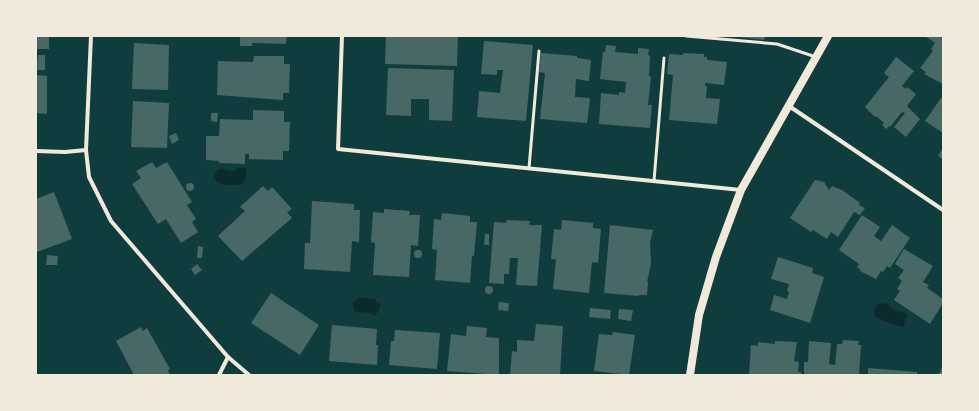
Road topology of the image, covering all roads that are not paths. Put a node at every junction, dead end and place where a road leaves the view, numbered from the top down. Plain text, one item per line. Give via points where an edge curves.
1 (90, 36) edge
2 (342, 36) edge
3 (686, 36) edge
4 (828, 36) edge
5 (539, 51) dead end
6 (816, 57) junction
7 (664, 58) dead end
8 (788, 106) junction
9 (86, 150) junction
10 (36, 151) edge
11 (529, 168) junction
12 (654, 181) junction
13 (741, 190) junction
14 (943, 210) edge
15 (228, 357) junction
16 (219, 375) edge
17 (249, 375) edge
18 (690, 375) edge

1 - 9 street
2 - 11 street via 338,149
3 - 6 lane via 777,44
4 - 6 main road
5 - 11 lane
6 - 8 main road
7 - 12 lane
8 - 13 main road
8 - 14 street
9 - 10 street
9 - 15 street via 89,177 110,221
11 - 12 street
12 - 13 street
13 - 18 main road via 716,257 699,315
15 - 16 street
15 - 17 street

